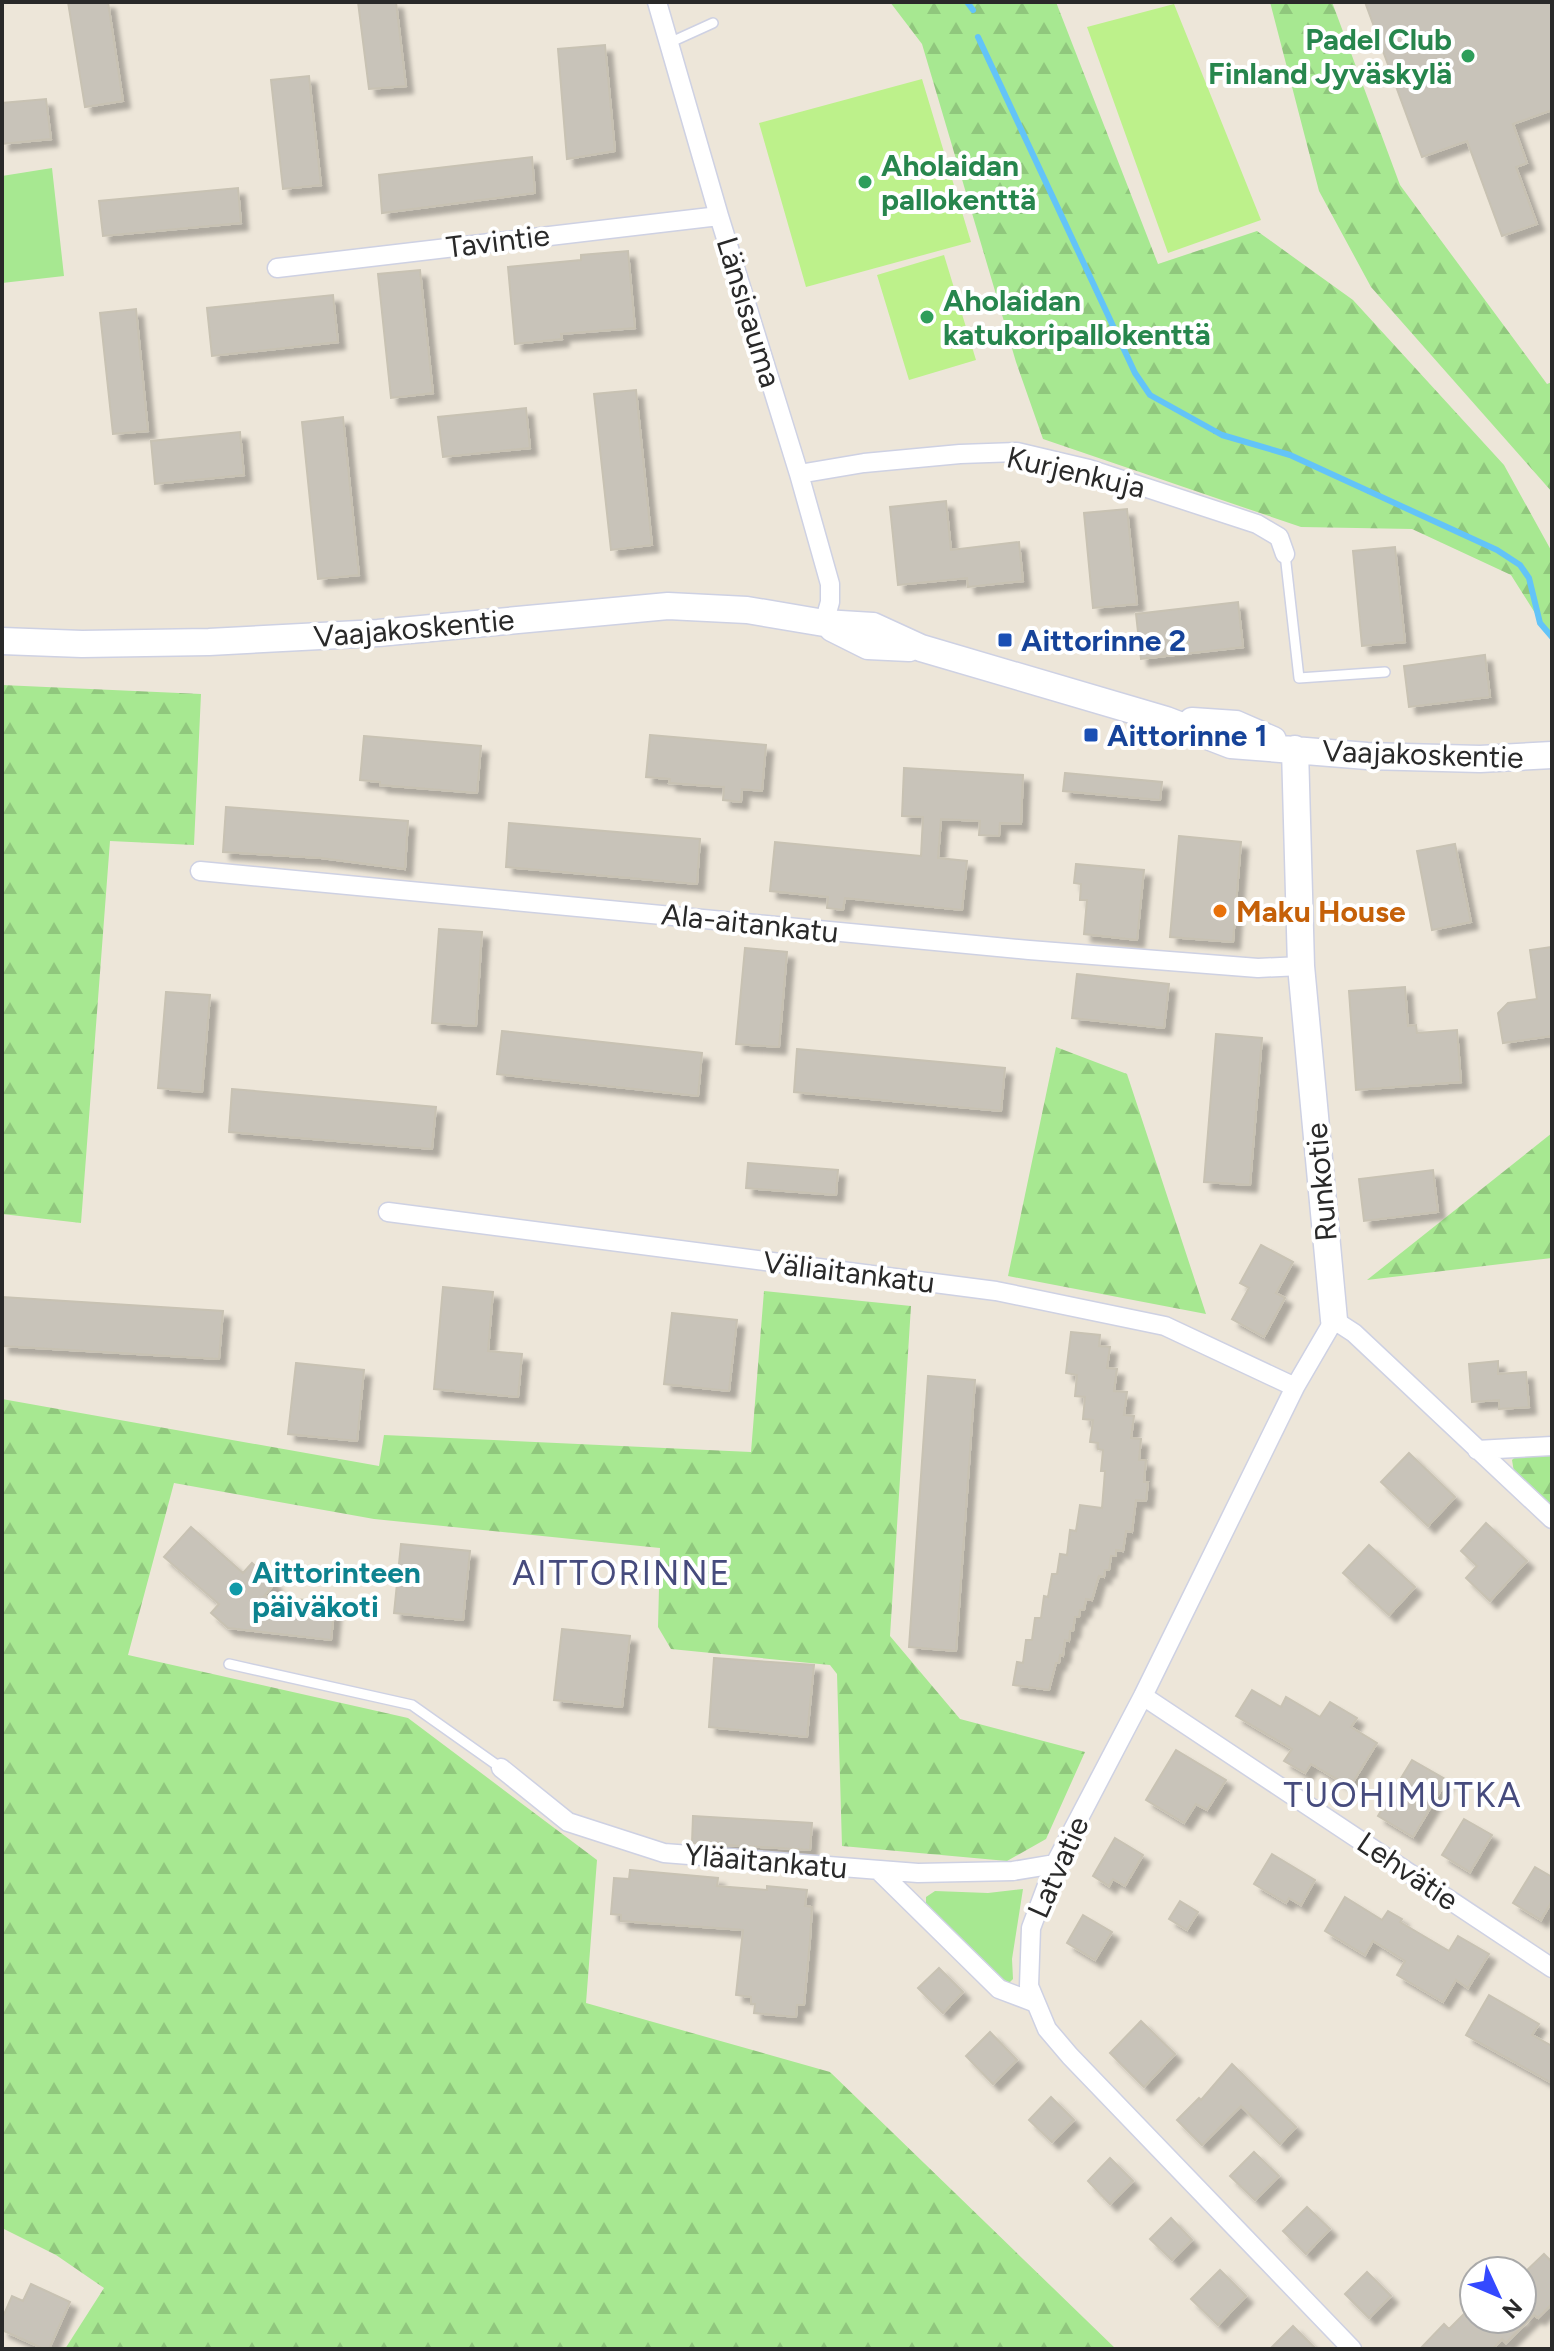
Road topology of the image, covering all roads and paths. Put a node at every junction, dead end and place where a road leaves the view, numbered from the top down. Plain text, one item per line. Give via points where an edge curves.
1 (657, 2) edge
2 (713, 23) dead end
3 (669, 43) junction
4 (719, 216) junction
5 (277, 268) dead end
6 (799, 474) junction
7 (1285, 554) joint
8 (824, 623) junction
9 (2, 641) edge
10 (1385, 672) dead end
11 (1295, 749) junction
12 (1552, 755) edge
13 (200, 871) dead end
14 (1301, 966) junction
15 (388, 1212) dead end
16 (1334, 1320) junction
17 (1295, 1387) junction
18 (1552, 1446) edge
19 (1477, 1450) junction
20 (1552, 1519) edge
21 (229, 1664) dead end
22 (1143, 1696) junction
23 (501, 1768) joint
24 (1055, 1864) junction
25 (878, 1870) junction
26 (1552, 1968) edge
27 (1036, 2003) junction
28 (1352, 2349) edge

1 - 3 street, Länsisauma
2 - 3 lane
3 - 4 street, Länsisauma
4 - 5 street, Tavintie
4 - 6 street, Länsisauma
6 - 7 street, Kurjenkuja via 864,463 1017,452 1089,469 1257,524 1279,537
6 - 8 street, Länsisauma via 830,584
7 - 10 lane via 1299,678
8 - 9 main road, Vaajakoskentie via 747,610 668,606 378,633 82,644
8 - 11 main road, Vaajakoskentie via 868,646 921,648 1166,720 1236,724
11 - 12 main road, Vaajakoskentie via 1466,759
11 - 14 main road, Runkotie
13 - 14 street, Ala-aitankatu via 1029,950 1258,968
14 - 16 main road, Runkotie
15 - 17 street, Väliaitankatu via 996,1291 1165,1326
16 - 17 street, Latvatie
16 - 19 street
17 - 22 street, Latvatie
18 - 19 street
19 - 20 street
21 - 23 lane via 412,1705
22 - 24 street, Latvatie
22 - 26 street, Lehvätie
23 - 25 street, Yläaitankatu via 568,1822 664,1853
24 - 25 street, Yläaitankatu via 1013,1871
24 - 27 street, Latvatie via 1031,1928 1029,1986
25 - 27 street via 999,1989
27 - 28 street, Latvatie via 1047,2029 1070,2056

